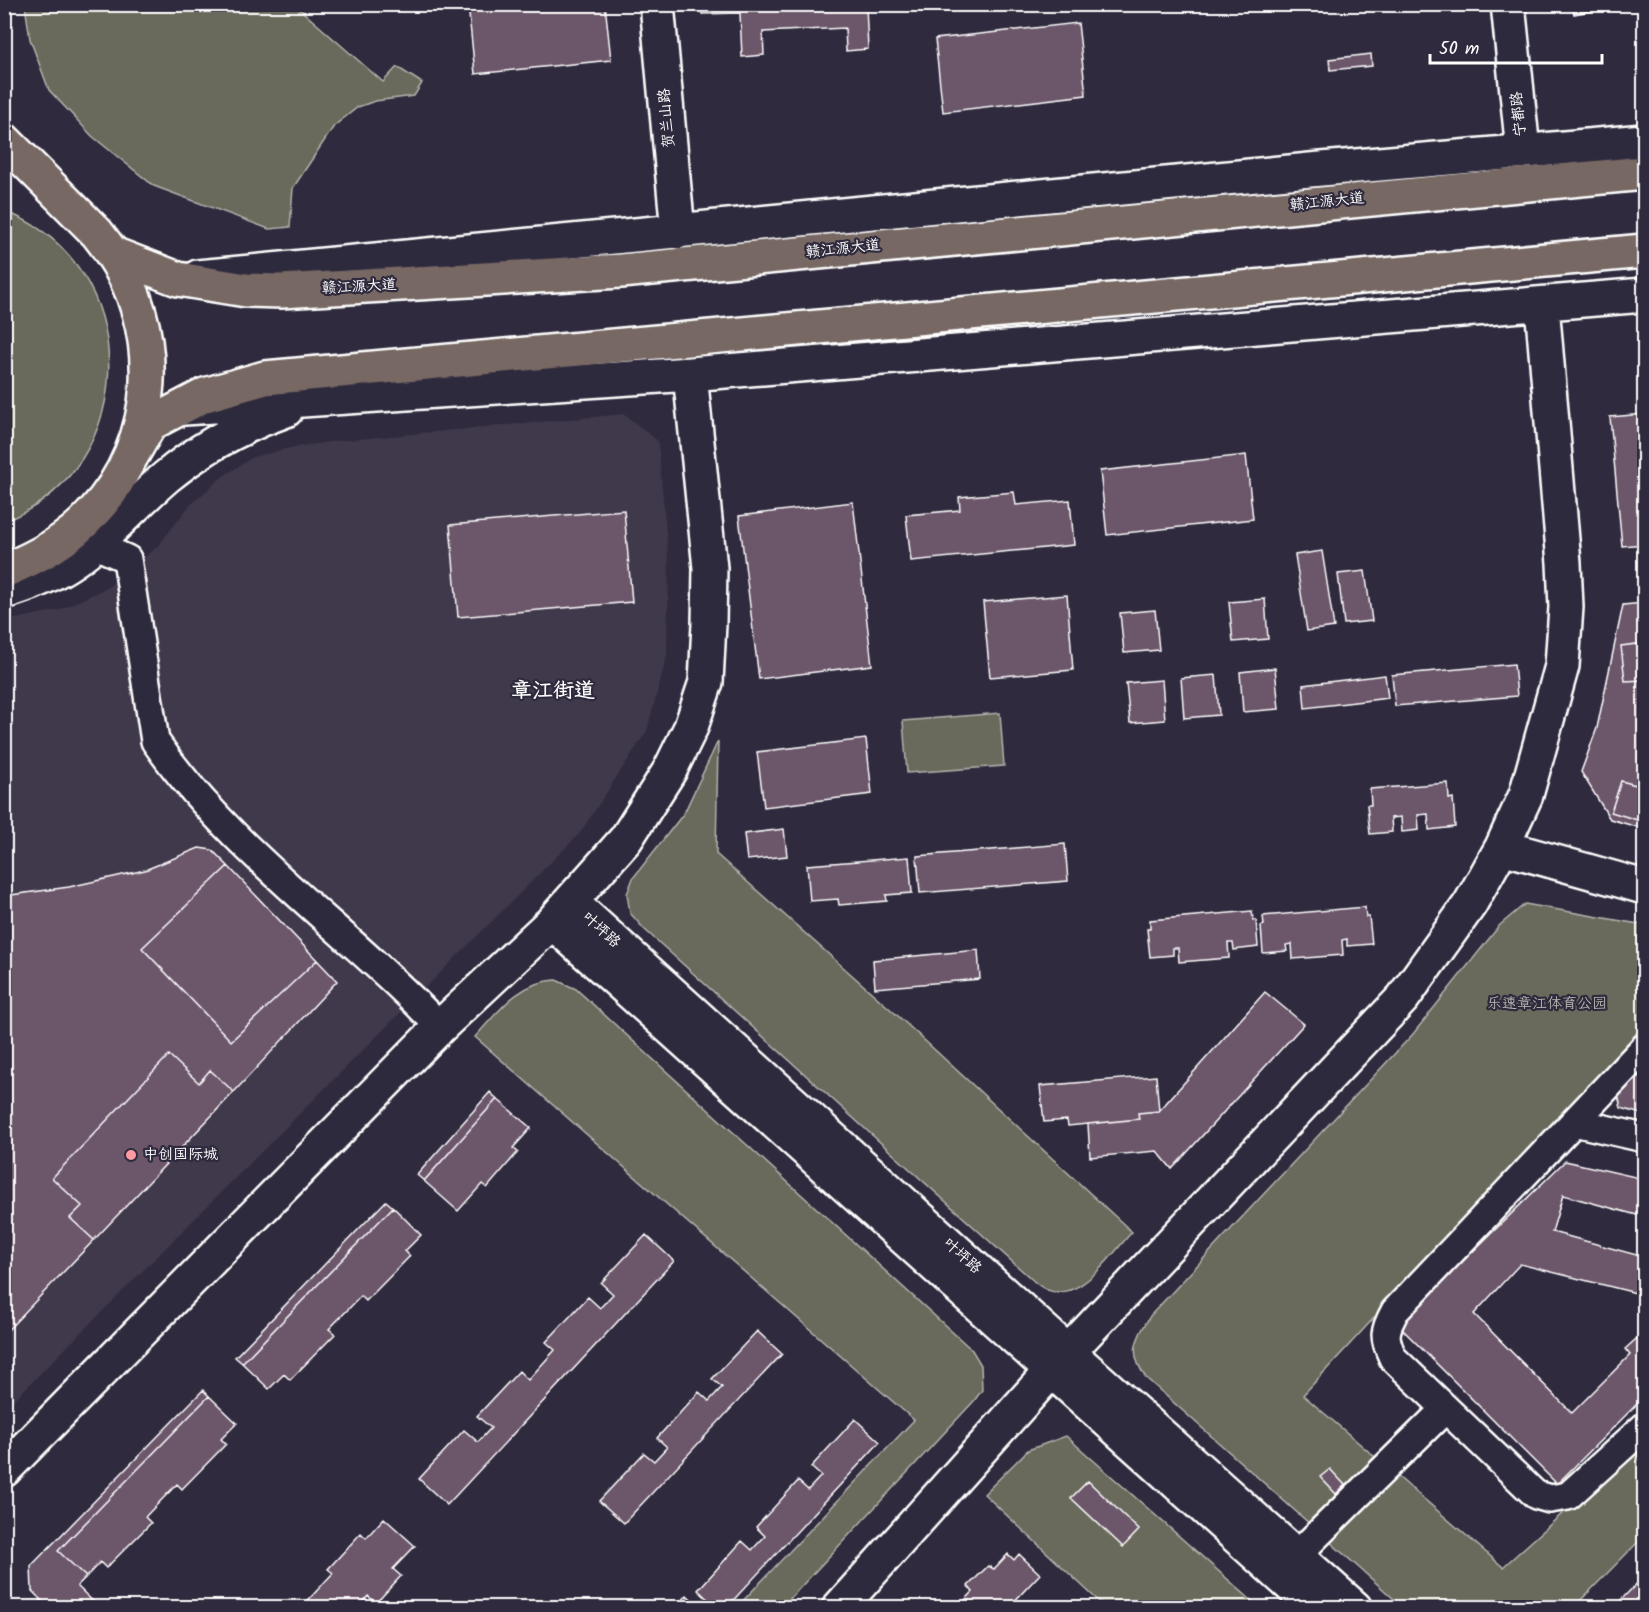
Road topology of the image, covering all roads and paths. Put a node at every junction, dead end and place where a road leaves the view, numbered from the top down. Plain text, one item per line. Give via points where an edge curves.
1 (657, 4) edge
2 (1508, 4) edge
3 (4, 140) edge
4 (1644, 141) edge
5 (1523, 152) junction
6 (4, 172) edge
7 (1644, 173) edge
8 (67, 205) junction
9 (678, 232) junction
10 (97, 233) junction
11 (1644, 251) edge
12 (177, 279) junction
13 (1644, 295) edge
14 (1542, 305) junction
15 (690, 374) junction
16 (320, 399) junction
17 (176, 409) junction
18 (110, 493) junction
19 (84, 539) junction
20 (4, 571) edge
21 (4, 592) edge
22 (1502, 847) junction
23 (1644, 886) edge
24 (561, 912) junction
25 (440, 1027) junction
26 (1644, 1048) edge
27 (1574, 1122) junction
28 (1644, 1138) edge
29 (1060, 1363) junction
30 (1445, 1409) junction
31 (1644, 1426) edge
32 (4, 1470) edge
33 (1299, 1557) junction
34 (839, 1608) edge
35 (1316, 1608) edge
36 (1355, 1608) edge

1 - 9 street, 贺兰山路
2 - 5 street, 宁都路
3 - 8 main road
4 - 5 street
5 - 9 street
6 - 8 main road via 35,184
7 - 12 main road, 赣江源大道 via 621,271 281,291 234,289
8 - 10 main road, 赣江源大道
9 - 12 street
10 - 12 main road, 赣江源大道 via 113,254
10 - 18 main road via 120,265 137,302 148,370 143,420 130,458
11 - 17 main road via 296,373 234,385
13 - 14 street
14 - 15 street
14 - 22 street via 1564,563 1562,666 1526,795
15 - 16 street
15 - 24 street via 710,568 706,682 691,727 670,770 626,839
16 - 17 street
16 - 19 street via 234,431 193,455
17 - 18 main road via 150,424
18 - 19 main road
19 - 20 main road
19 - 21 street via 65,568 33,584
19 - 25 street via 127,559 155,741 169,762 221,822
22 - 23 street
22 - 29 street via 1470,904 1403,998
24 - 25 street
24 - 29 street, 叶坪路
25 - 32 street
26 - 27 street
27 - 28 street
27 - 30 street via 1395,1311 1385,1328 1393,1358
29 - 33 street, 叶坪路
29 - 34 street
29 - 35 street, 叶坪路
30 - 31 street via 1525,1487 1536,1496 1550,1499 1568,1496
30 - 33 street
33 - 36 street, 叶坪路

